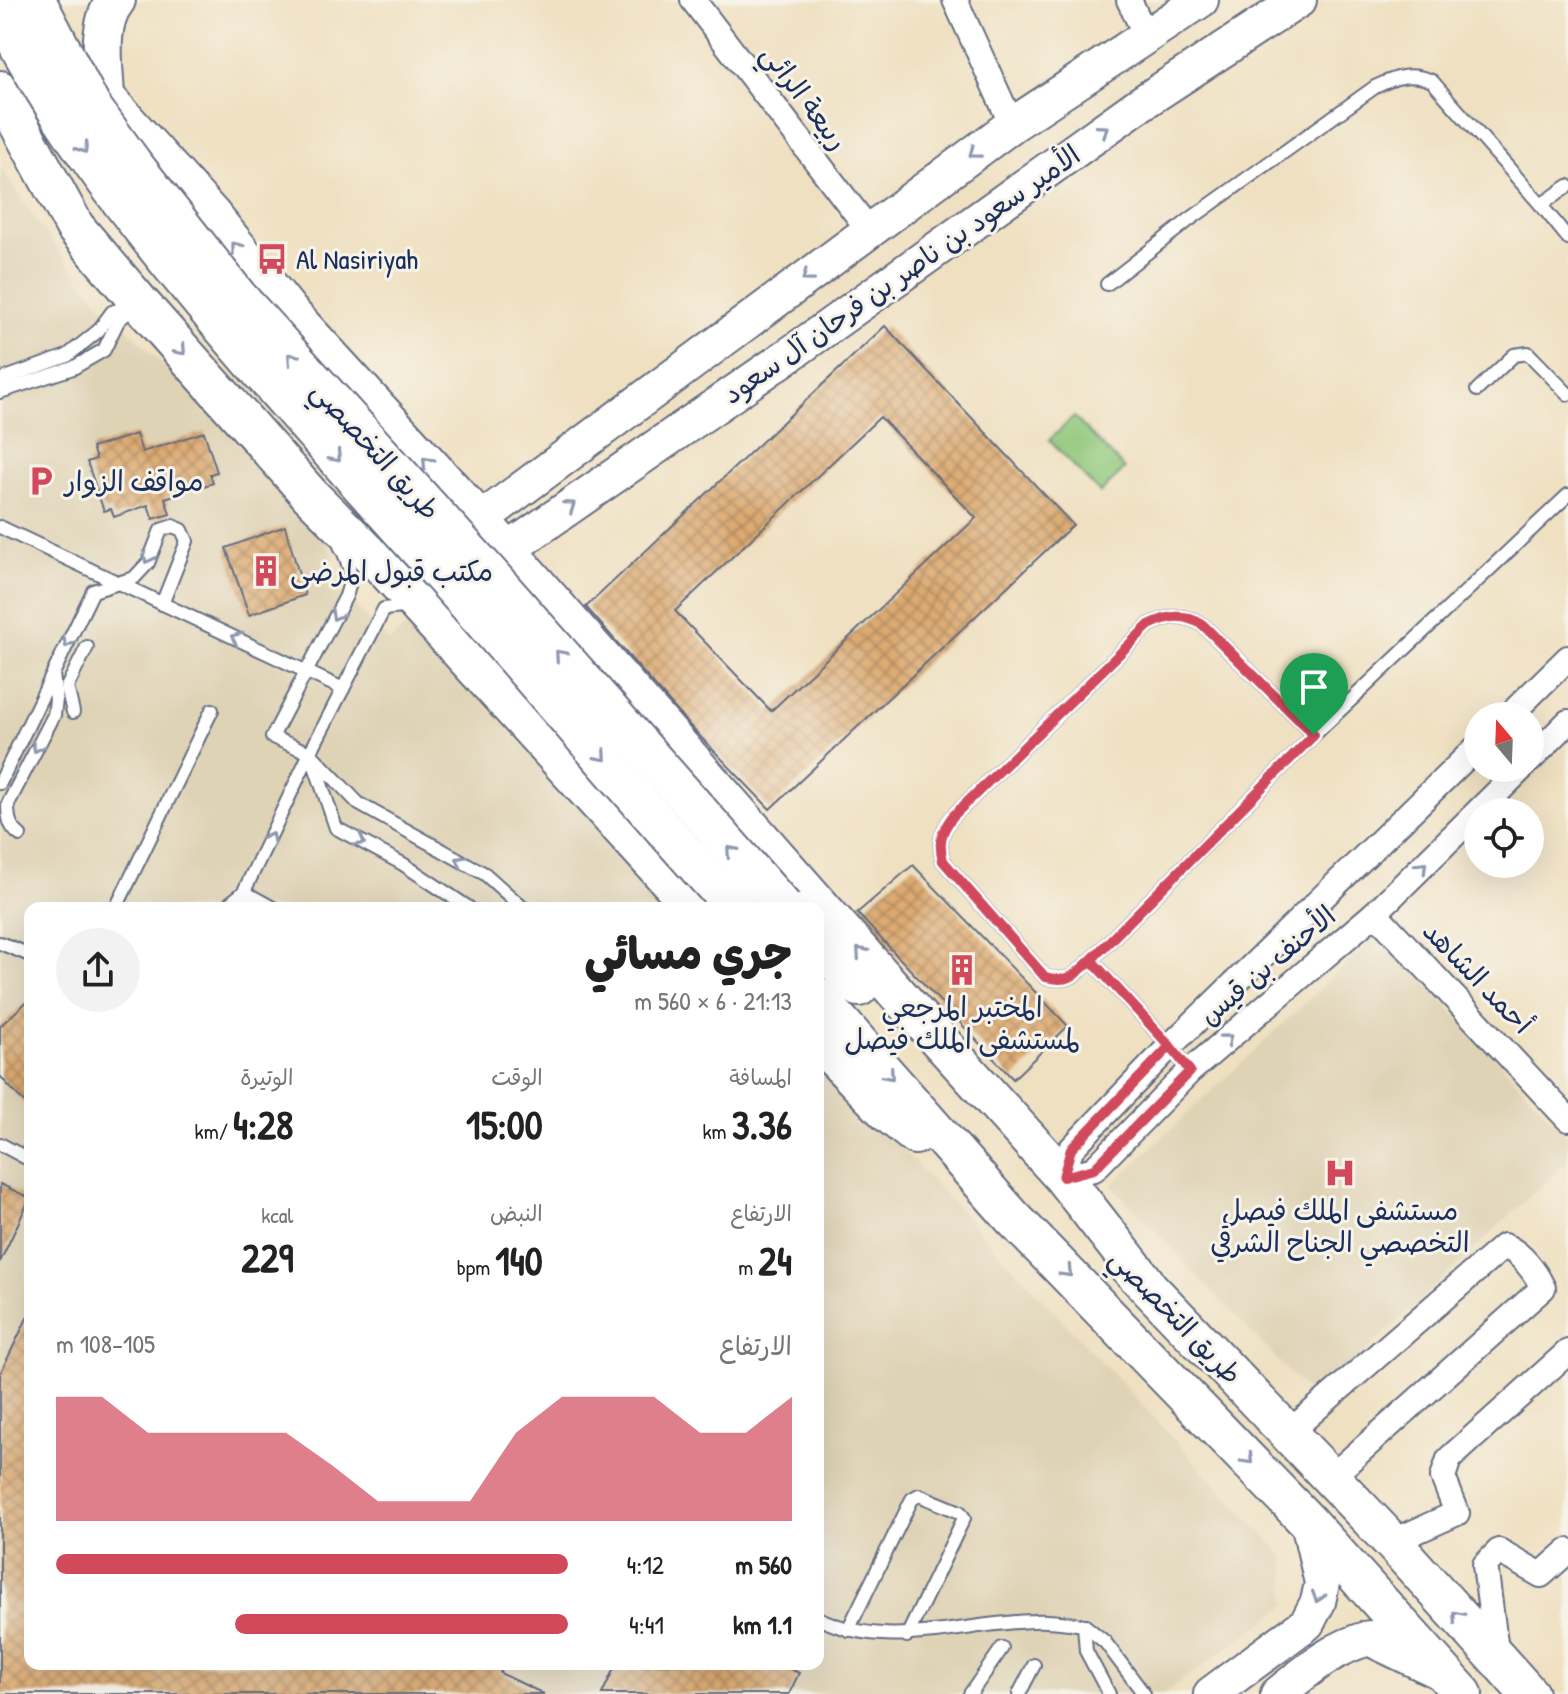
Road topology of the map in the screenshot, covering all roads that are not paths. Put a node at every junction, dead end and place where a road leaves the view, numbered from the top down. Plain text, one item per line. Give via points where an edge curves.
1 (38, 0) edge
2 (53, 0) edge
3 (116, 0) edge
4 (693, 0) edge
5 (955, 0) edge
6 (1129, 0) edge
7 (1201, 0) edge
8 (1299, 0) edge
9 (0, 9) edge
10 (1146, 36) junction
11 (0, 90) edge
12 (105, 97) junction
13 (1012, 125) junction
14 (0, 138) edge
15 (1568, 186) edge
16 (1541, 205) junction
17 (75, 227) junction
18 (869, 230) junction
19 (1568, 238) edge
20 (1107, 284) dead end
21 (139, 302) junction
22 (0, 380) edge
23 (1477, 390) dead end
24 (0, 392) edge
25 (1568, 394) edge
26 (310, 495) junction
27 (1568, 495) edge
28 (480, 520) junction
29 (0, 527) edge
30 (506, 551) junction
31 (113, 582) junction
32 (162, 604) junction
33 (445, 636) junction
34 (87, 647) dead end
35 (1568, 658) edge
36 (307, 670) junction
37 (53, 674) junction
38 (343, 689) junction
39 (1523, 702) edge
40 (212, 710) dead end
41 (73, 712) dead end
42 (1568, 722) edge
43 (1314, 735) junction
44 (1544, 746) edge
45 (310, 753) junction
46 (1464, 760) edge
47 (1508, 782) edge
48 (0, 783) edge
49 (20, 835) dead end
50 (244, 892) junction
51 (119, 902) edge
52 (232, 902) edge
53 (239, 902) edge
54 (262, 902) edge
55 (460, 902) edge
56 (516, 902) edge
57 (689, 902) edge
58 (730, 902) edge
59 (779, 902) edge
60 (811, 902) edge
61 (1375, 913) junction
62 (824, 917) edge
63 (0, 943) edge
64 (824, 950) edge
65 (24, 953) edge
66 (1091, 960) junction
67 (824, 1003) edge
68 (1170, 1046) junction
69 (824, 1047) edge
70 (1190, 1071) junction
71 (1568, 1119) edge
72 (0, 1144) edge
73 (24, 1157) edge
74 (1048, 1174) junction
75 (1012, 1217) junction
76 (1568, 1352) edge
77 (1288, 1433) junction
78 (1329, 1479) junction
79 (1308, 1522) junction
80 (1392, 1542) junction
81 (1568, 1551) edge
82 (824, 1620) edge
83 (1084, 1625) junction
84 (848, 1630) junction
85 (907, 1636) junction
86 (1002, 1648) dead end
87 (1498, 1661) junction
88 (1034, 1665) dead end
89 (1454, 1684) edge
90 (1223, 1691) edge
91 (970, 1694) edge
92 (1019, 1694) edge
93 (1109, 1694) edge
94 (1144, 1694) edge
95 (1278, 1694) edge
96 (1529, 1694) edge

1 - 2 main road
59 -> 1 main road, طريق التخصصي, bridge via 238,297 91,106
2 - 12 main road
3 - 12 main road via 107,12
4 - 18 street, ربيعة الرائي
5 - 13 street
6 - 10 street
7 - 10 street, الأمير سعود بن ناصر بن فرحان آل سعود
30 -> 8 street, الأمير سعود بن ناصر بن فرحان آل سعود via 1137,106
9 -> 58 main road, طريق التخصصي, bridge via 59,112 117,197 194,293
10 - 13 street, الأمير سعود بن ناصر بن فرحان آل سعود
11 - 17 main road
12 - 17 main road via 78,90 60,94 40,117
28 -> 12 main road via 289,312
13 -> 18 street, الأمير سعود بن ناصر بن فرحان آل سعود
14 - 17 main road
15 - 16 lane
16 - 19 lane
16 - 20 lane via 1432,81 1398,76 1226,193
17 - 21 main road
18 -> 28 street, الأمير سعود بن ناصر بن فرحان آل سعود
21 - 22 lane via 112,312 67,356
21 - 24 lane via 118,321 104,350 73,368
21 -> 26 main road
23 - 25 lane via 1514,355 1528,353
26 - 33 main road
26 -> 36 lane via 346,556 352,580
27 - 43 lane
28 - 30 main road
29 - 31 lane
60 -> 30 main road
31 - 32 lane
32 -> 31 lane via 187,541 182,530 161,530 148,563 134,578
31 -> 37 lane via 93,591
36 -> 32 lane
33 - 38 lane via 402,607 384,609
33 - 57 main road
34 - 41 lane via 67,687
35 - 39 street
36 - 38 lane
36 - 45 lane via 272,737
37 - 48 lane
37 -> 49 lane via 54,715 8,804 8,819
38 - 45 lane
40 - 51 lane
42 - 44 street
43 - 66 lane
43 - 66 lane via 1203,625 1187,616 1168,616 1149,625 953,816 942,831 943,861 1045,977 1073,977
50 -> 45 lane
45 -> 55 lane via 336,828
56 -> 45 lane via 485,874 359,804
46 - 68 street, الأحنف بن قيس
61 -> 47 street, الأحنف بن قيس
50 - 52 lane
50 - 53 lane
50 - 54 lane
70 -> 61 street, الأحنف بن قيس
61 - 71 street, أحمد الشاهد
74 -> 62 main road
63 - 65 lane
64 - 74 main road, طريق التخصصي
66 - 68 lane
67 -> 75 main road, طريق التخصصي
68 - 70 lane
68 - 74 street, الأحنف بن قيس
69 - 75 main road via 888,1113
70 - 74 street, الأحنف بن قيس via 1094,1169
72 - 73 lane
74 - 77 main road, طريق التخصصي
75 -> 79 main road, طريق التخصصي
76 - 80 street via 1449,1459 1443,1477 1457,1513
77 - 78 main road, طريق التخصصي
77 - 78 street via 1504,1246 1538,1276 1543,1288
78 - 80 main road, طريق التخصصي
79 - 89 main road, طريق التخصصي
79 -> 90 street via 1322,1583 1318,1602 1307,1623
87 -> 80 main road, طريق التخصصي
81 - 87 street via 1541,1575 1499,1551 1485,1565
82 - 84 lane
83 - 85 lane via 1035,1621
83 - 93 lane via 1086,1651
83 - 94 lane via 1105,1642
84 - 85 lane
84 - 85 lane via 912,1499 919,1495 964,1518
86 - 91 lane
87 - 96 main road, طريق التخصصي
88 - 92 lane
89 - 95 street via 1369,1638 1325,1655

